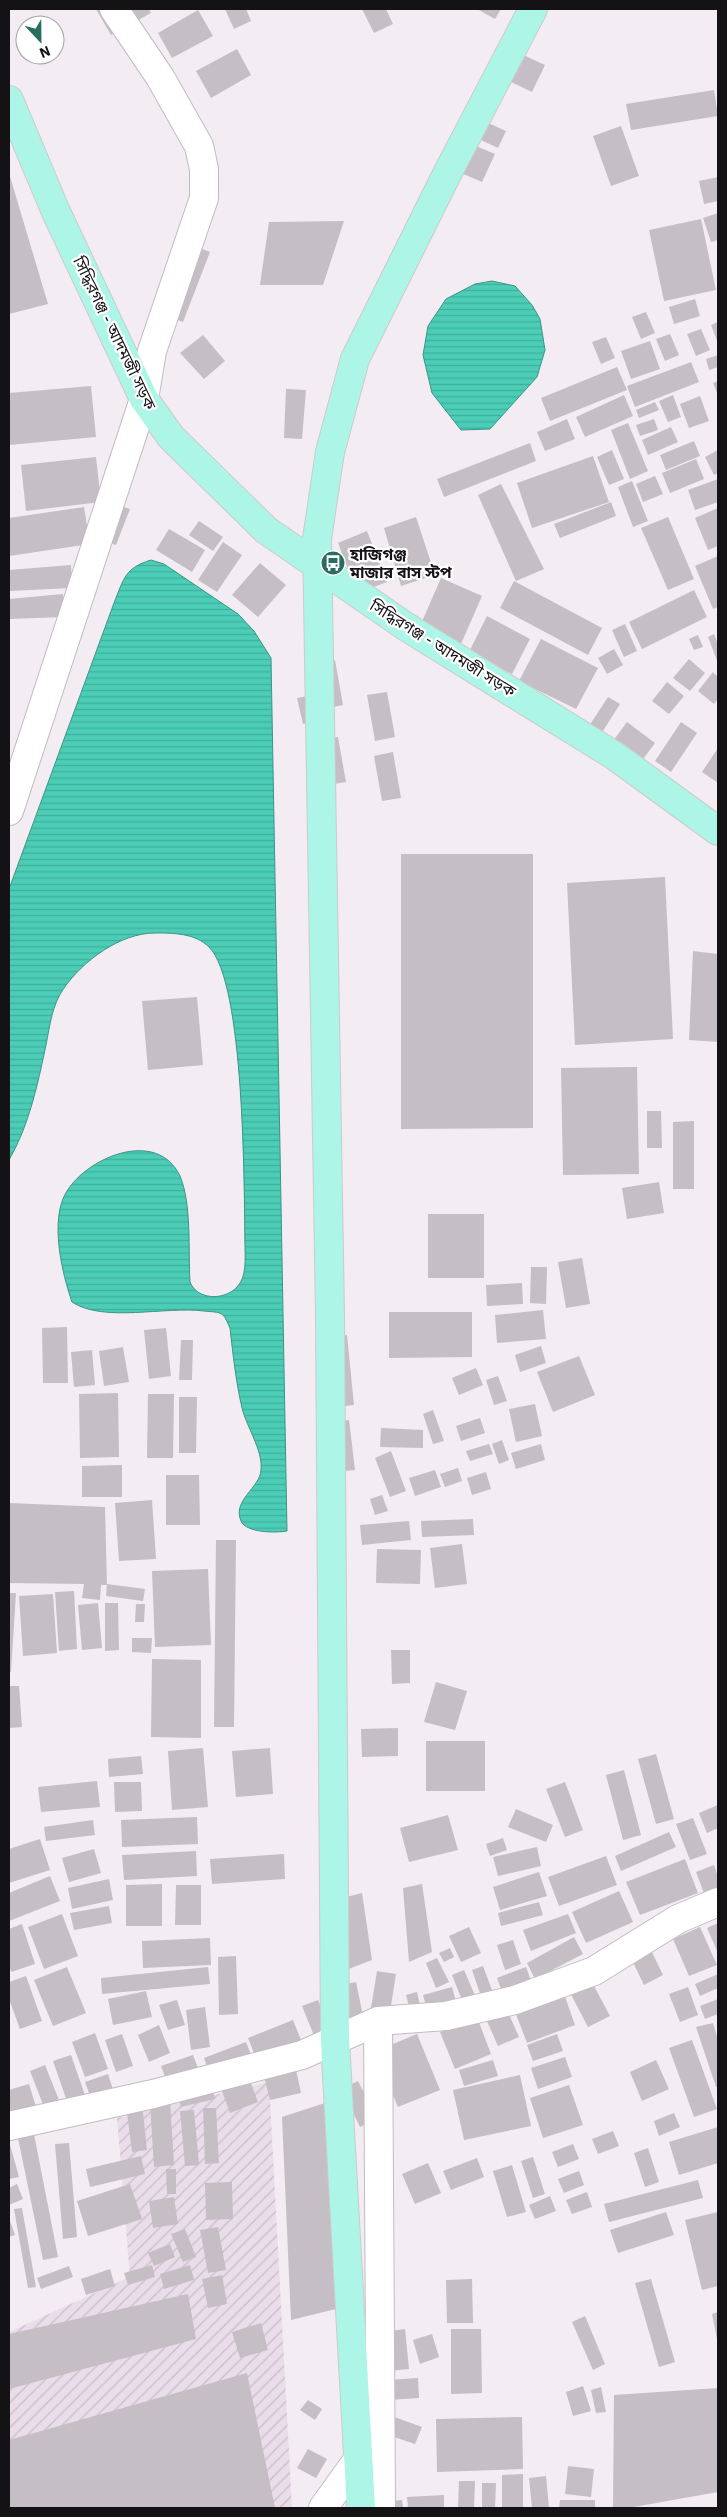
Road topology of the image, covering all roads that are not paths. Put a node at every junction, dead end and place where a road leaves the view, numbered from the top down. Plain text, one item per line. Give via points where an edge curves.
1 (114, 9) edge
2 (532, 9) edge
3 (9, 100) edge
4 (144, 399) junction
5 (316, 565) junction
6 (9, 811) edge
7 (718, 831) edge
8 (718, 1902) edge
9 (378, 2021) junction
10 (335, 2040) junction
11 (9, 2126) edge
12 (359, 2458) junction
13 (323, 2508) edge
14 (361, 2508) edge
15 (381, 2508) edge

1 - 4 street via 160,77 199,146 204,169 204,198 152,351
2 - 5 main road via 355,359 330,452
3 - 4 main road, সিদ্ধিরগঞ্জ - আদমজী সড়ক via 56,212
4 - 5 main road, সিদ্ধিরগঞ্জ - আদমজী সড়ক via 170,436 266,530
4 - 6 street
5 - 7 main road, সিদ্ধিরগঞ্জ - আদমজী সড়ক via 405,626 615,756
5 - 10 main road via 330,1326
8 - 9 street via 678,1919 594,1971 515,2000 446,2016
9 - 10 street
9 - 15 street
10 - 11 street via 284,2060
10 - 12 main road
12 - 13 street
12 - 14 main road

